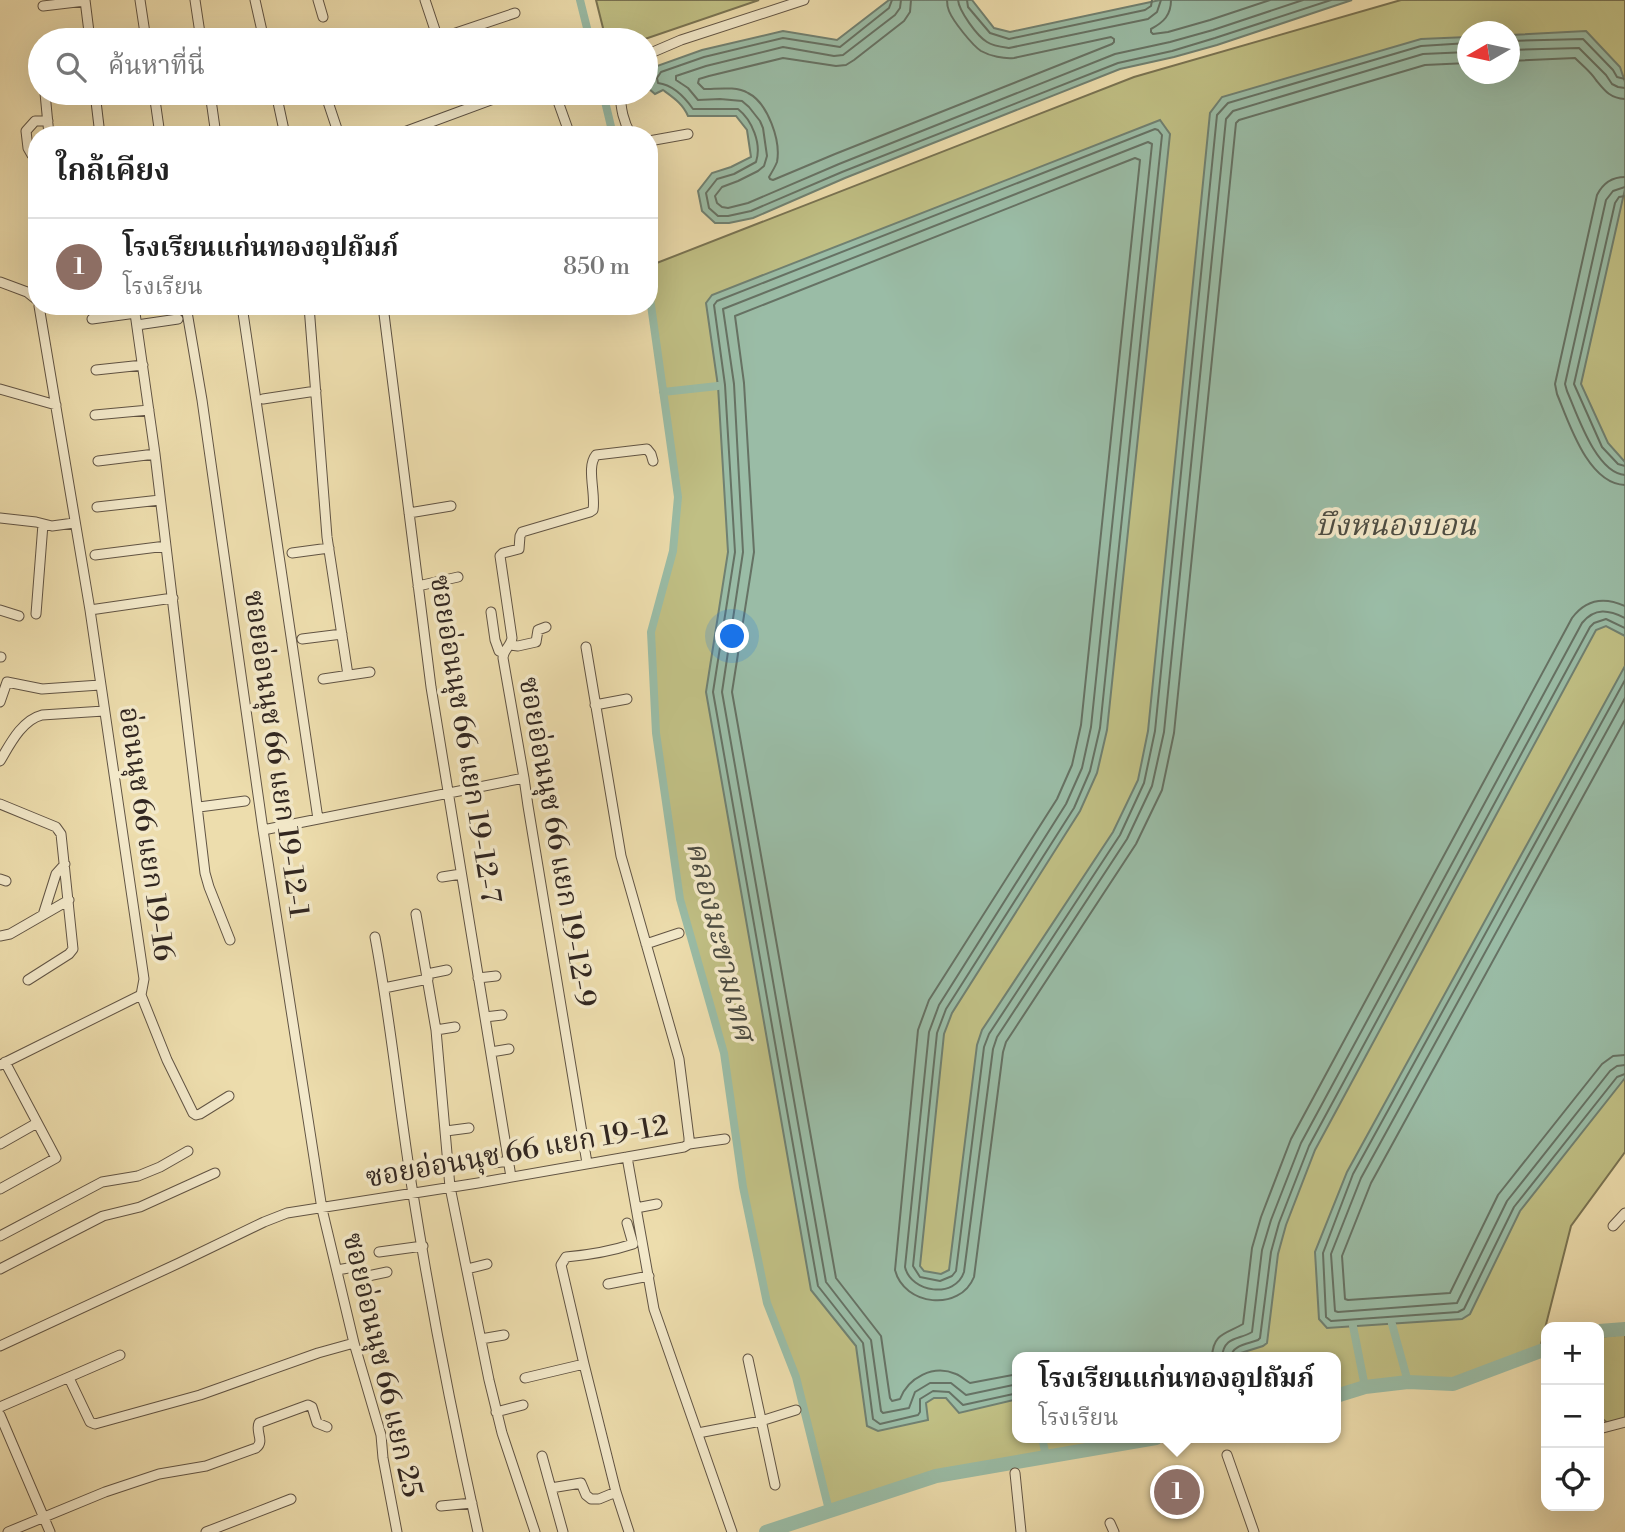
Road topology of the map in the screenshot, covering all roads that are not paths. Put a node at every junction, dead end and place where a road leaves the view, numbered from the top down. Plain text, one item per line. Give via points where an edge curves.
1 (85, 0) edge
2 (140, 0) edge
3 (195, 0) edge
4 (256, 0) edge
5 (318, 0) edge
6 (425, 0) edge
7 (804, 0) edge
8 (43, 6) dead end
9 (515, 13) dead end
10 (323, 17) dead end
11 (88, 28) edge
12 (144, 28) edge
13 (199, 28) edge
14 (262, 28) edge
15 (433, 28) edge
16 (472, 28) edge
17 (658, 50) edge
18 (47, 105) edge
19 (96, 105) edge
20 (156, 105) edge
21 (212, 105) edge
22 (279, 105) edge
23 (330, 105) edge
24 (477, 105) edge
25 (559, 105) edge
26 (621, 105) edge
27 (48, 121) junction
28 (30, 126) edge
29 (48, 126) edge
30 (98, 126) edge
31 (159, 126) edge
32 (215, 126) edge
33 (283, 126) edge
34 (336, 126) edge
35 (420, 126) edge
36 (567, 126) edge
37 (626, 126) edge
38 (688, 134) dead end
39 (658, 139) edge
40 (0, 282) edge
41 (28, 293) edge
42 (41, 315) edge
43 (109, 315) edge
44 (136, 315) edge
45 (187, 315) edge
46 (243, 315) edge
47 (310, 315) edge
48 (384, 315) edge
49 (92, 319) dead end
50 (178, 319) dead end
51 (137, 324) junction
52 (143, 365) junction
53 (96, 370) dead end
54 (0, 388) edge
55 (316, 391) junction
56 (263, 399) dead end
57 (56, 405) junction
58 (149, 410) junction
59 (95, 415) dead end
60 (155, 454) junction
61 (98, 461) dead end
62 (653, 461) dead end
63 (160, 500) junction
64 (451, 506) dead end
65 (97, 508) dead end
66 (409, 513) junction
67 (0, 518) edge
68 (74, 523) junction
69 (43, 524) junction
70 (166, 546) junction
71 (329, 548) junction
72 (292, 553) dead end
73 (95, 555) dead end
74 (458, 577) dead end
75 (418, 586) junction
76 (173, 598) junction
77 (0, 610) edge
78 (90, 610) junction
79 (491, 612) dead end
80 (36, 614) dead end
81 (19, 616) dead end
82 (546, 627) dead end
83 (342, 634) junction
84 (302, 639) dead end
85 (586, 647) dead end
86 (507, 649) junction
87 (370, 672) dead end
88 (348, 675) junction
89 (323, 679) dead end
90 (100, 685) junction
91 (628, 699) dead end
92 (0, 702) edge
93 (595, 705) junction
94 (104, 711) junction
95 (0, 761) edge
96 (524, 778) junction
97 (447, 793) junction
98 (246, 801) dead end
99 (0, 804) edge
100 (199, 807) junction
101 (318, 819) junction
102 (264, 830) junction
103 (65, 864) junction
104 (461, 874) junction
105 (442, 877) dead end
106 (69, 900) junction
107 (416, 914) dead end
108 (43, 915) junction
109 (679, 933) dead end
110 (0, 936) edge
111 (375, 937) dead end
112 (230, 940) dead end
113 (646, 944) junction
114 (447, 970) dead end
115 (427, 976) junction
116 (496, 976) dead end
117 (478, 978) junction
118 (28, 980) dead end
119 (384, 988) junction
120 (141, 995) junction
121 (502, 1015) dead end
122 (485, 1017) junction
123 (455, 1027) dead end
124 (436, 1030) junction
125 (509, 1049) dead end
126 (491, 1052) junction
127 (3, 1064) edge
128 (229, 1096) dead end
129 (37, 1123) junction
130 (469, 1128) dead end
131 (446, 1131) junction
132 (725, 1139) dead end
133 (0, 1144) edge
134 (688, 1144) junction
135 (188, 1151) dead end
136 (627, 1157) junction
137 (509, 1161) junction
138 (494, 1163) dead end
139 (587, 1163) junction
140 (215, 1173) dead end
141 (511, 1177) junction
142 (450, 1187) junction
143 (0, 1189) edge
144 (413, 1194) junction
145 (657, 1204) dead end
146 (636, 1208) junction
147 (322, 1209) junction
148 (1625, 1213) edge
149 (627, 1223) dead end
150 (1613, 1226) dead end
151 (0, 1236) edge
152 (422, 1246) junction
153 (379, 1252) dead end
154 (487, 1264) dead end
155 (0, 1269) edge
156 (467, 1269) junction
157 (337, 1270) junction
158 (387, 1272) dead end
159 (649, 1276) junction
160 (608, 1284) dead end
161 (504, 1335) dead end
162 (481, 1339) junction
163 (354, 1343) junction
164 (0, 1346) edge
165 (120, 1355) dead end
166 (748, 1359) dead end
167 (583, 1364) junction
168 (69, 1378) junction
169 (526, 1378) dead end
170 (523, 1405) dead end
171 (0, 1407) edge
172 (796, 1410) dead end
173 (496, 1412) junction
174 (0, 1415) edge
175 (761, 1422) junction
176 (1625, 1422) edge
177 (327, 1427) dead end
178 (1604, 1428) edge
179 (698, 1433) junction
180 (1227, 1455) dead end
181 (542, 1456) dead end
182 (1015, 1473) dead end
183 (775, 1485) dead end
184 (551, 1488) junction
185 (616, 1492) junction
186 (291, 1499) dead end
187 (472, 1503) junction
188 (441, 1506) dead end
189 (43, 1517) junction
190 (8, 1532) edge
191 (50, 1532) edge
192 (206, 1532) edge
193 (397, 1532) edge
194 (478, 1532) edge
195 (534, 1532) edge
196 (563, 1532) edge
197 (629, 1532) edge
198 (732, 1532) edge
199 (1021, 1532) edge
200 (1254, 1532) edge

1 - 8 street
1 - 11 street
2 - 12 street
3 - 13 street
4 - 14 street
5 - 10 street
6 - 15 street
7 - 17 street
9 - 16 street
18 - 27 street
19 - 30 street
20 - 31 street
21 - 32 street
22 - 33 street
23 - 34 street
24 - 35 street
25 - 36 street
26 - 37 street
27 - 28 street via 35,121
27 - 29 street
38 - 39 street
40 - 41 street
42 - 57 street, อ่อนนุช 66 แยก 19-16
43 - 49 street
44 - 51 street
45 - 102 street, ซอยอ่อนนุช 66 แยก 19-12-1
46 - 101 street
47 - 55 street
48 - 66 street, ซอยอ่อนนุช 66 แยก 19-12-7
50 - 51 street
51 - 52 street
52 - 53 street
52 - 58 street
54 - 57 street
55 - 56 street
55 - 71 street
57 - 68 street, อ่อนนุช 66 แยก 19-16
58 - 59 street
58 - 60 street
60 - 61 street
60 - 63 street
62 - 86 street, ซอยอ่อนนุช 66 แยก 19-12-9 via 647,449 596,455 591,462 593,510 522,532 519,549 501,554 512,638
63 - 65 street
63 - 70 street
64 - 66 street
66 - 75 street, ซอยอ่อนนุช 66 แยก 19-12-7
67 - 69 street
68 - 69 street
68 - 78 street, อ่อนนุช 66 แยก 19-16
69 - 80 street
70 - 73 street
70 - 76 street
71 - 72 street
71 - 83 street
74 - 75 street
75 - 97 street, ซอยอ่อนนุช 66 แยก 19-12-7
76 - 78 street
76 - 100 street
77 - 81 street
78 - 90 street, อ่อนนุช 66 แยก 19-16
79 - 86 street via 496,645 499,651
82 - 86 street via 538,629 537,642
83 - 84 street
83 - 88 street
85 - 93 street, ซอยอ่อนนุช 66 แยก 19-12
86 - 96 street, ซอยอ่อนนุช 66 แยก 19-12-9 via 503,658
87 - 88 street
88 - 89 street
90 - 92 street via 41,689 7,682
90 - 94 street, อ่อนนุช 66 แยก 19-16
91 - 93 street
93 - 113 street, ซอยอ่อนนุช 66 แยก 19-12 via 621,856
94 - 95 street via 35,717
94 - 120 street, อ่อนนุช 66 แยก 19-16 via 144,979
96 - 97 street
96 - 139 street, ซอยอ่อนนุช 66 แยก 19-12-9
97 - 101 street
97 - 104 street, ซอยอ่อนนุช 66 แยก 19-12-7
98 - 100 street
99 - 103 street via 59,830
100 - 112 street via 205,873
101 - 102 street
102 - 147 street, ซอยอ่อนนุช 66 แยก 19-12-1
103 - 106 street
103 - 108 street via 56,874
104 - 105 street
104 - 117 street, ซอยอ่อนนุช 66 แยก 19-12-7
106 - 108 street
106 - 118 street via 72,952
107 - 115 street
108 - 110 street
109 - 113 street
111 - 119 street
113 - 134 street, ซอยอ่อนนุช 66 แยก 19-12 via 679,1059
114 - 115 street
115 - 119 street
115 - 124 street
116 - 117 street
117 - 122 street, ซอยอ่อนนุช 66 แยก 19-12-7
119 - 144 street
120 - 127 street, อ่อนนุช 66 แยก 19-16
120 - 128 street via 193,1113 200,1114
121 - 122 street
122 - 126 street, ซอยอ่อนนุช 66 แยก 19-12-7
123 - 124 street
124 - 131 street
125 - 126 street
126 - 137 street, ซอยอ่อนนุช 66 แยก 19-12-7
127 - 129 street
129 - 133 street
129 - 143 street via 56,1158
130 - 131 street
131 - 142 street
132 - 134 street
134 - 136 street, ซอยอ่อนนุช 66 แยก 19-12
135 - 151 street via 138,1176 103,1182
136 - 139 street, ซอยอ่อนนุช 66 แยก 19-12
136 - 146 street
137 - 138 street
137 - 141 street, ซอยอ่อนนุช 66 แยก 19-12-7
139 - 141 street, ซอยอ่อนนุช 66 แยก 19-12
140 - 155 street via 139,1207 103,1216
141 - 142 street, ซอยอ่อนนุช 66 แยก 19-12
142 - 144 street, ซอยอ่อนนุช 66 แยก 19-12
142 - 156 street
144 - 147 street, ซอยอ่อนนุช 66 แยก 19-12
144 - 152 street
145 - 146 street
146 - 159 street
147 - 157 street, ซอยอ่อนนุช 66 แยก 25
147 - 164 street, ซอยอ่อนนุช 66 แยก 19-12 via 271,1219
148 - 150 street
149 - 167 street via 634,1244 566,1257 561,1265
152 - 153 street
152 - 187 street
154 - 156 street
156 - 162 street
157 - 158 street via 360,1266 368,1276
157 - 163 street, ซอยอ่อนนุช 66 แยก 25
159 - 160 street
159 - 179 street via 654,1309
161 - 162 street
162 - 173 street
163 - 168 street via 200,1395 95,1424
163 - 193 street, ซอยอ่อนนุช 66 แยก 25 via 380,1435
165 - 168 street
166 - 175 street
167 - 169 street
167 - 185 street
168 - 171 street
170 - 173 street
172 - 175 street
173 - 195 street
174 - 189 street
175 - 179 street
175 - 183 street
176 - 178 street
177 - 189 street via 317,1423 308,1405 262,1420 256,1448 206,1466 159,1474
179 - 198 street
180 - 200 street
181 - 184 street
182 - 199 street
184 - 185 street via 581,1483 592,1499
184 - 196 street
185 - 197 street
186 - 192 street
187 - 188 street
187 - 194 street
189 - 190 street
189 - 191 street

